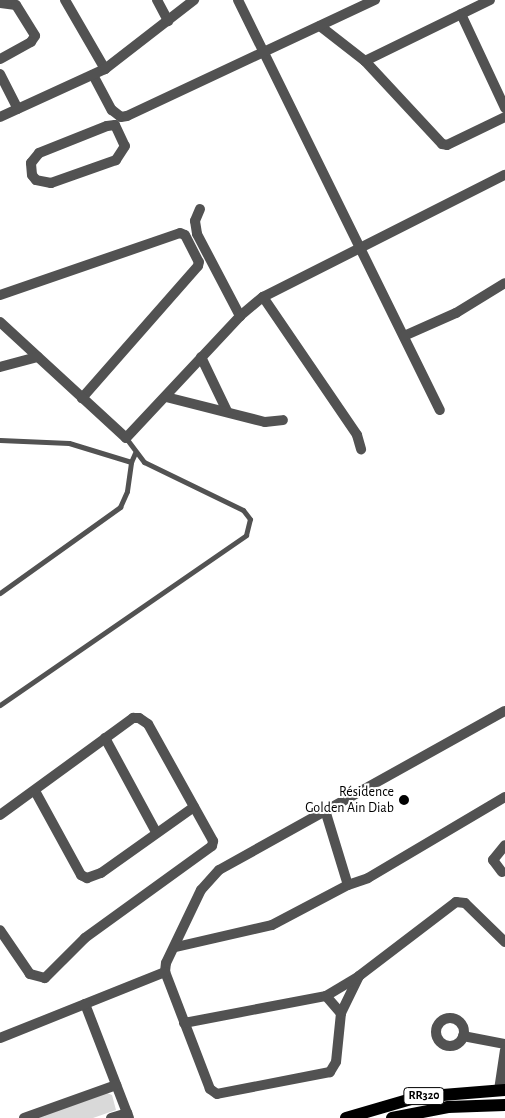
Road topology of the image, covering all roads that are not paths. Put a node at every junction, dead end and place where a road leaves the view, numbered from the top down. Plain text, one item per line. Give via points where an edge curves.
1 (66, 0) edge
2 (157, 0) edge
3 (194, 0) edge
4 (238, 0) edge
5 (375, 0) edge
6 (490, 0) edge
7 (0, 3) edge
8 (461, 14) junction
9 (168, 21) junction
10 (320, 26) junction
11 (264, 54) junction
12 (0, 59) edge
13 (365, 61) junction
14 (105, 69) junction
15 (0, 74) edge
16 (93, 75) junction
17 (505, 108) edge
18 (18, 109) junction
19 (0, 117) edge
20 (505, 117) edge
21 (118, 121) junction
22 (505, 174) edge
23 (200, 209) dead end
24 (358, 248) junction
25 (505, 283) edge
26 (0, 295) edge
27 (263, 298) junction
28 (240, 316) junction
29 (0, 322) edge
30 (404, 336) junction
31 (38, 357) junction
32 (201, 357) junction
33 (0, 367) edge
34 (82, 398) junction
35 (166, 398) junction
36 (440, 410) dead end
37 (227, 412) junction
38 (283, 420) dead end
39 (126, 438) junction
40 (0, 440) edge
41 (361, 448) dead end
42 (135, 454) junction
43 (131, 462) junction
44 (0, 593) edge
45 (0, 705) edge
46 (505, 711) edge
47 (105, 738) junction
48 (35, 792) junction
49 (505, 796) edge
50 (194, 807) junction
51 (326, 810) junction
52 (0, 815) edge
53 (156, 832) junction
54 (505, 845) edge
55 (502, 872) dead end
56 (348, 885) junction
57 (0, 930) edge
58 (505, 942) edge
59 (176, 947) junction
60 (165, 972) junction
61 (359, 976) junction
62 (326, 996) junction
63 (85, 1004) junction
64 (341, 1013) junction
65 (184, 1023) junction
66 (463, 1036) dead end
67 (0, 1038) edge
68 (505, 1044) edge
69 (505, 1050) edge
70 (116, 1085) junction
71 (502, 1090) edge
72 (505, 1105) edge
73 (128, 1116) edge
74 (24, 1118) edge
75 (111, 1118) edge
76 (346, 1118) edge
77 (392, 1118) edge

1 - 14 street
2 - 9 street
3 - 9 street
4 - 11 street
5 - 10 street
6 - 8 street
7 - 12 street via 16,5 35,36 31,42
8 - 13 street
8 - 17 street
9 - 14 street
10 - 11 street
10 - 13 street
11 - 21 street
11 - 24 street
13 - 20 street via 444,145
14 - 16 street
15 - 18 street
16 - 18 street
16 - 21 street
18 - 19 street
21 - 21 street via 39,153 30,163 32,175 36,180 52,183 116,160 125,146
22 - 24 street
23 - 28 street via 195,221 197,234
24 - 27 street
24 - 30 street
25 - 30 street via 456,313
26 - 34 street via 180,233 185,235 198,266
27 - 28 street
27 - 41 street via 358,434
28 - 32 street
29 - 31 street
30 - 36 street
31 - 33 street
31 - 34 street
32 - 35 street
32 - 37 street
34 - 39 street
35 - 37 street
35 - 39 street
37 - 38 street via 271,423
39 - 42 lane
40 - 43 lane via 69,443
42 - 43 lane
42 - 45 lane via 144,462 243,510 250,519 246,535
43 - 44 lane via 128,491 120,507
46 - 51 street
47 - 48 street
47 - 50 street via 133,718 144,720
47 - 53 street
48 - 52 street
48 - 53 street via 81,875 87,878 101,873
49 - 56 street via 368,878
50 - 53 street
50 - 57 street via 213,841 212,846 86,938 45,978 35,978 30,974
51 - 56 street
51 - 59 street via 209,879
54 - 55 street via 493,860
56 - 59 street via 272,925
58 - 61 street via 465,903 456,902
59 - 60 street via 166,963
60 - 63 street
60 - 65 street
61 - 62 street
61 - 64 street
62 - 64 street
62 - 65 street
63 - 67 street
63 - 70 street
64 - 65 street via 336,1062 330,1072 217,1094 210,1089
66 - 68 street
69 - 71 street
70 - 73 street
70 - 74 street
71 - 76 main road, RR320 via 418,1097
72 - 77 main road, RR320 via 448,1107
73 - 75 street

